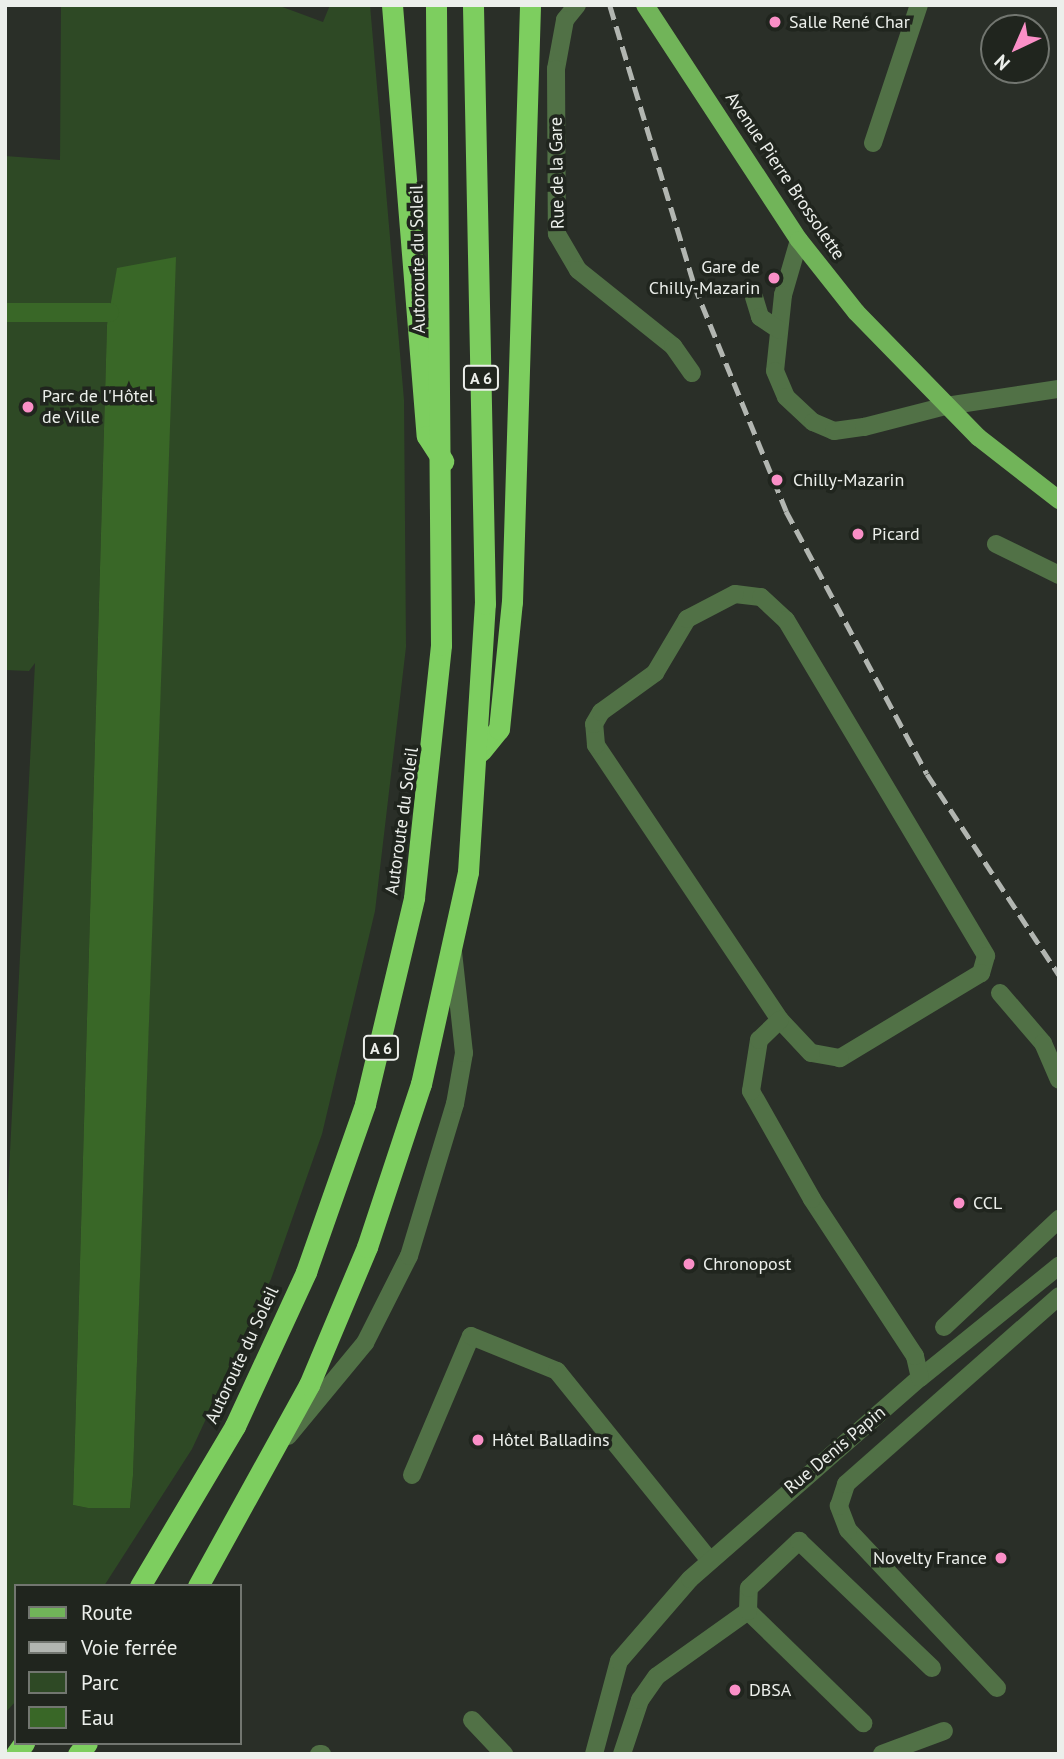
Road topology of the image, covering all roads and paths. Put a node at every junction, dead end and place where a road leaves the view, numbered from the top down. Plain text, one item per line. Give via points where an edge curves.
1 (392, 5) edge
2 (436, 5) edge
3 (473, 5) edge
4 (530, 5) edge
5 (578, 5) edge
6 (645, 5) edge
7 (919, 5) edge
8 (873, 143) dead end
9 (799, 240) junction
10 (781, 306) junction
11 (779, 330) junction
12 (692, 373) dead end
13 (1059, 389) edge
14 (946, 406) junction
15 (443, 461) junction
16 (1059, 500) edge
17 (996, 544) dead end
18 (1059, 575) edge
19 (481, 751) junction
20 (453, 951) junction
21 (1000, 993) dead end
22 (780, 1020) junction
23 (1059, 1080) edge
24 (1059, 1219) edge
25 (1059, 1266) edge
26 (1059, 1296) edge
27 (944, 1327) dead end
28 (920, 1378) junction
29 (276, 1450) junction
30 (412, 1475) dead end
31 (708, 1558) junction
32 (141, 1584) edge
33 (199, 1584) edge
34 (748, 1611) junction
35 (932, 1668) dead end
36 (997, 1688) dead end
37 (472, 1720) dead end
38 (863, 1723) dead end
39 (944, 1731) dead end
40 (504, 1754) edge
41 (594, 1754) edge
42 (622, 1754) edge
43 (882, 1754) edge

1 - 15 highway via 427,436
2 - 15 highway, Autoroute du Soleil / A 6
3 - 19 highway, A 6 via 485,604
4 - 19 highway via 512,602 499,729
5 - 12 street, Rue de la Gare via 565,20 556,69 557,234 578,270 673,346
6 - 9 main road, Avenue Pierre Brossolette
7 - 8 street
9 - 10 street
9 - 14 main road, Avenue Pierre Brossolette
10 - 11 street
10 - 11 street via 754,297 760,317
11 - 14 street via 775,371 786,397 834,431
13 - 14 street
14 - 16 main road, Avenue Pierre Brossolette
15 - 32 highway, Autoroute du Soleil / A 6 via 436,732 414,898 384,1035 342,1175 286,1319 235,1426
17 - 18 street
19 - 20 highway, A 6
20 - 29 highway, A 6 via 389,1189 346,1301
20 - 29 street via 462,1066 409,1256 365,1343
21 - 23 street via 1044,1043
22 - 22 street via 811,1054 839,1058 981,973 986,956 786,620 761,597 735,594 687,619 655,673 601,712 594,724 596,745
22 - 28 street via 759,1040 751,1091 772,1134 915,1356
24 - 27 street
25 - 28 street, Rue Denis Papin
26 - 36 street via 846,1485 839,1506 848,1530
28 - 31 street, Rue Denis Papin
29 - 33 highway, A 6
30 - 31 street via 471,1336 557,1371
31 - 41 street, Rue Denis Papin via 619,1661
34 - 35 street via 749,1588 799,1541
34 - 38 street
34 - 42 street via 657,1676 640,1700
37 - 40 street
39 - 43 street

